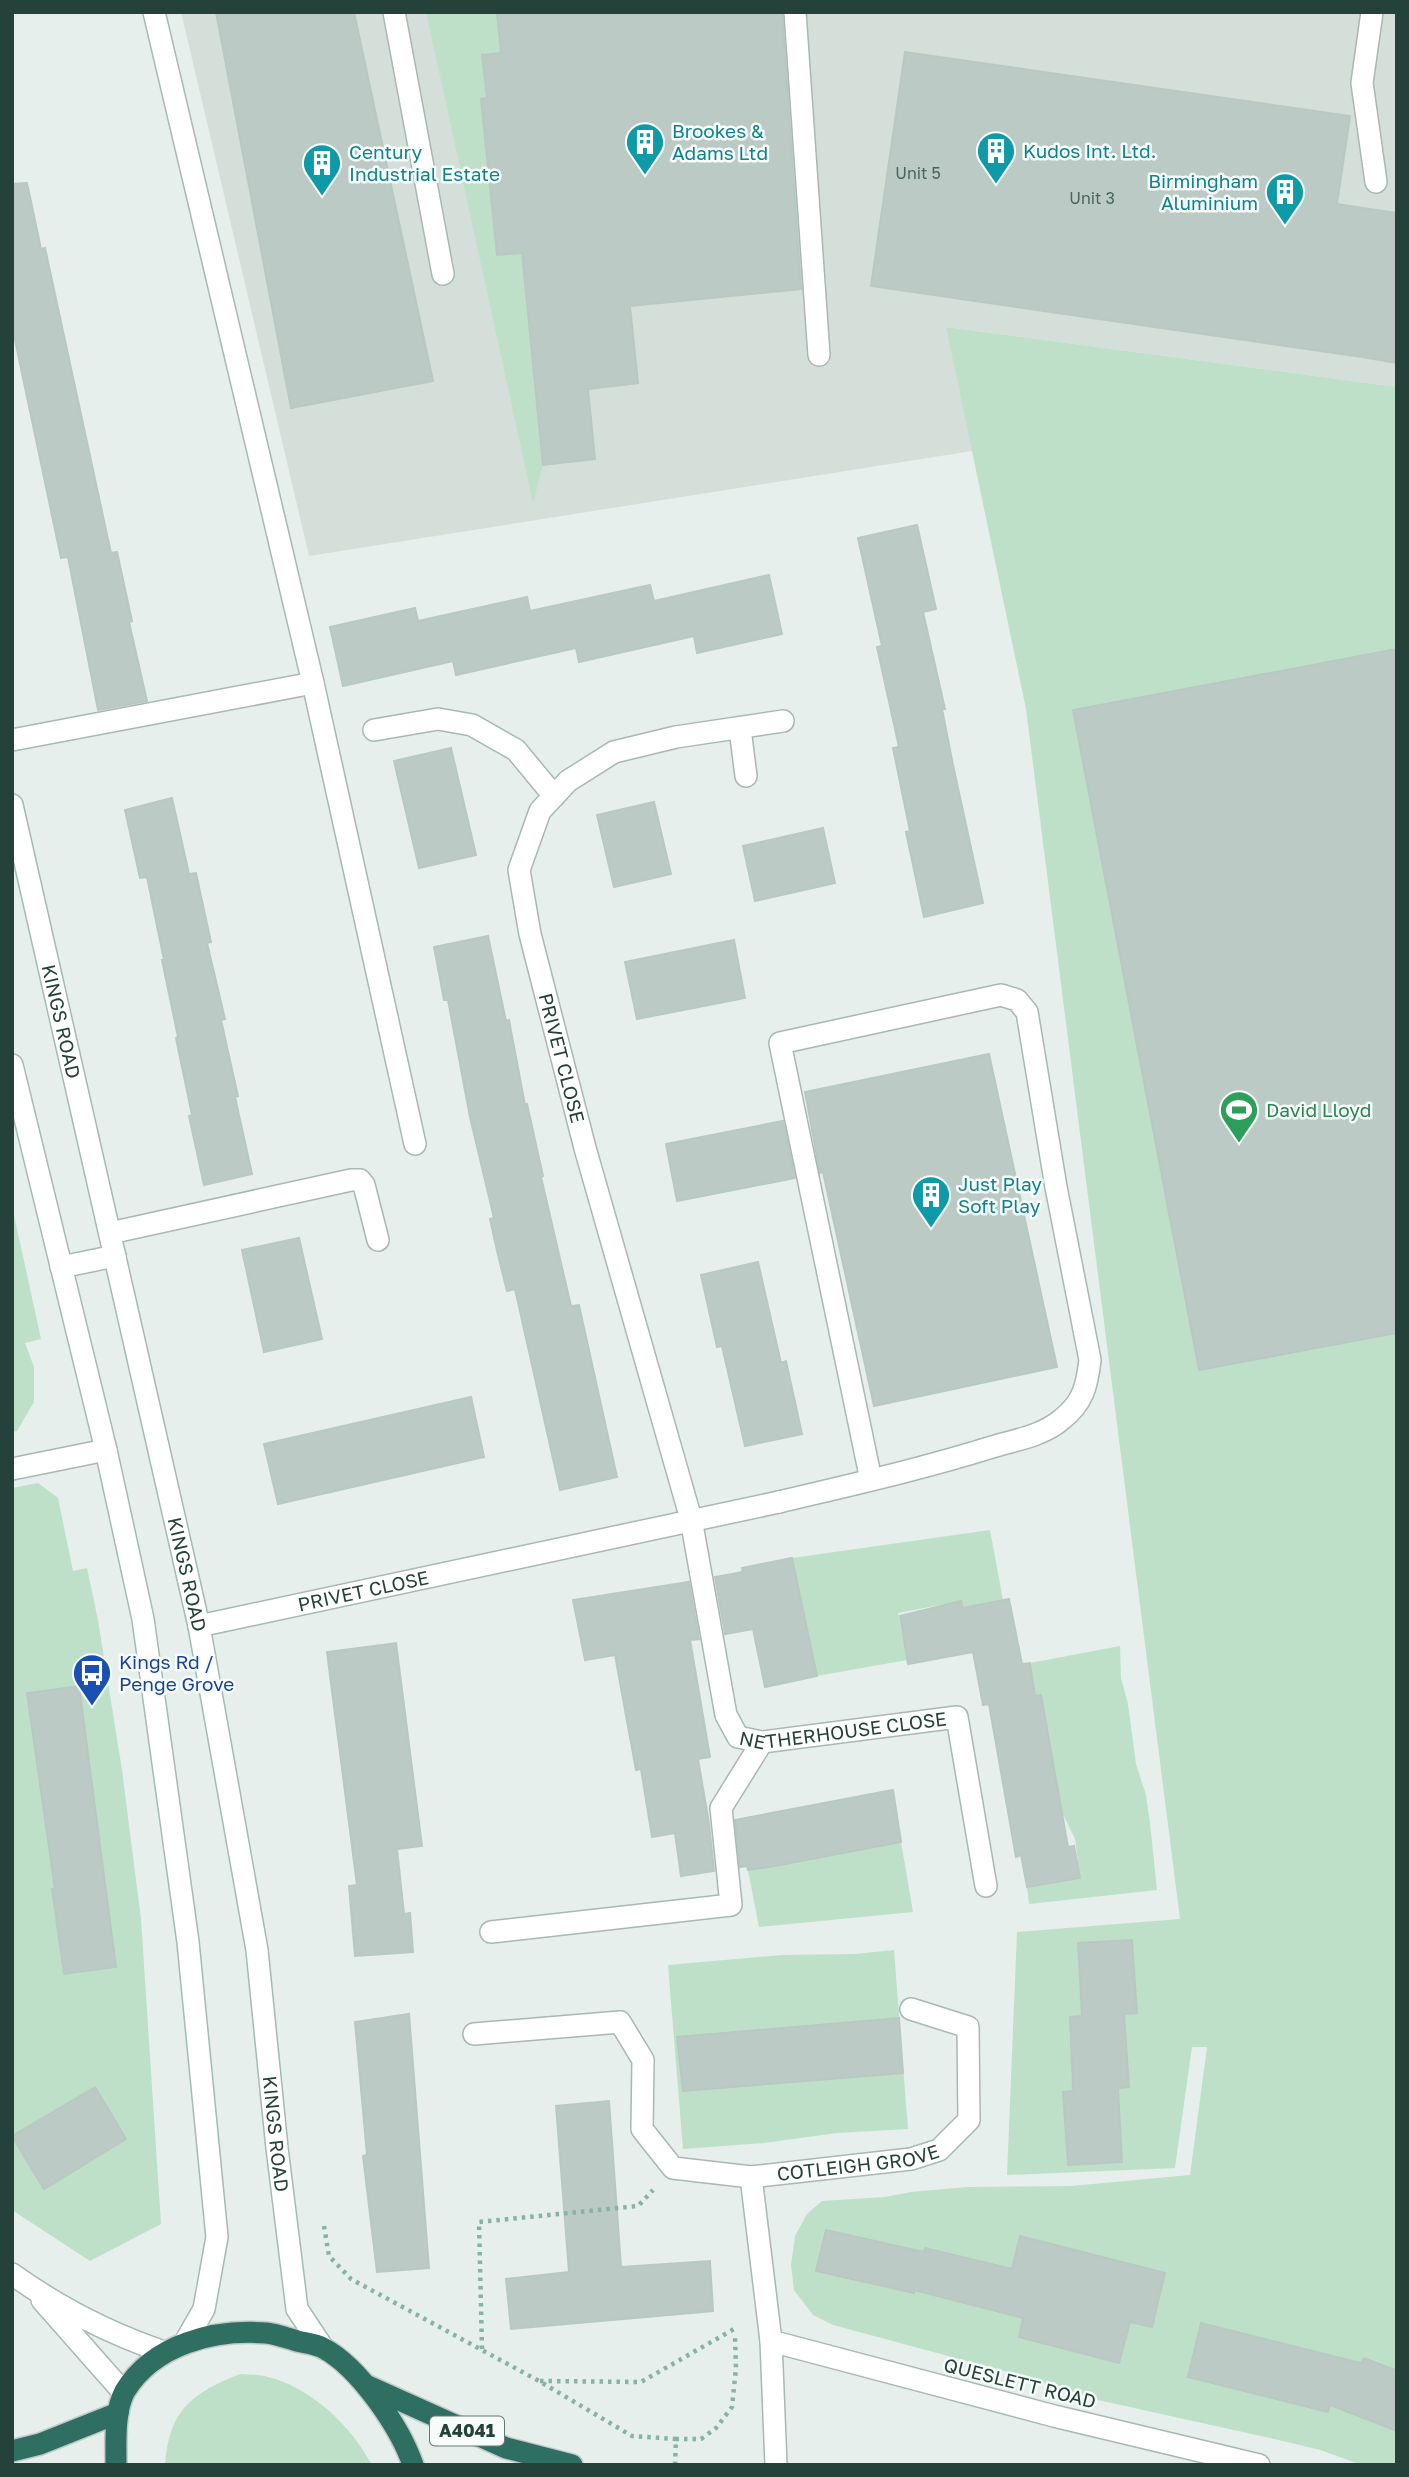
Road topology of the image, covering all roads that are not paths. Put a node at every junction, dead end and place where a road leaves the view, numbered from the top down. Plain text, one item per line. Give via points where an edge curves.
1 (154, 12) edge
2 (394, 12) edge
3 (795, 12) edge
4 (1372, 12) edge
5 (1377, 182) dead end
6 (443, 274) dead end
7 (819, 355) dead end
8 (313, 683) junction
9 (783, 721) dead end
10 (740, 729) junction
11 (374, 730) dead end
12 (12, 740) edge
13 (746, 776) dead end
14 (554, 796) junction
15 (12, 805) edge
16 (12, 1065) edge
17 (415, 1144) dead end
18 (110, 1233) junction
19 (378, 1240) dead end
20 (115, 1256) junction
21 (61, 1267) junction
22 (106, 1450) junction
23 (12, 1469) edge
24 (871, 1480) junction
25 (691, 1520) junction
26 (199, 1626) junction
27 (762, 1742) junction
28 (986, 1886) dead end
29 (491, 1932) dead end
30 (911, 2009) dead end
31 (474, 2034) dead end
32 (751, 2177) junction
33 (12, 2274) edge
34 (34, 2290) junction
35 (770, 2333) junction
36 (174, 2348) junction
37 (323, 2348) junction
38 (366, 2385) junction
39 (121, 2403) junction
40 (12, 2451) edge
41 (116, 2465) edge
42 (413, 2465) edge
43 (572, 2465) edge
44 (776, 2465) edge
45 (1259, 2465) edge

1 - 8 street
2 - 6 street
3 - 7 street
4 - 5 street via 1362,83
8 - 12 street
8 - 17 street
9 - 10 street, PRIVET CLOSE
10 - 13 street
10 - 14 street, PRIVET CLOSE via 676,737 614,752 568,781
11 - 14 street via 438,719 472,725 516,750
14 - 25 street, PRIVET CLOSE via 540,811 519,870 530,934 585,1148
15 - 18 street, KINGS ROAD
16 - 21 street
18 - 19 street via 360,1180
18 - 20 street, KINGS ROAD
20 - 21 street
20 - 26 street, KINGS ROAD
21 - 22 street
22 - 23 street
22 - 36 street via 147,1646 188,1942 217,2237 204,2309
24 - 24 street, PRIVET CLOSE via 780,1043 1001,995 1017,1000 1027,1013 1090,1360 1086,1388 1074,1408 1041,1432
24 - 25 street, PRIVET CLOSE
25 - 26 street, PRIVET CLOSE
25 - 27 street, NETHERHOUSE CLOSE via 726,1716 738,1737
26 - 37 street, KINGS ROAD via 257,1950 297,2309
27 - 28 street, NETHERHOUSE CLOSE via 957,1717
27 - 29 street via 720,1808 730,1905
30 - 32 street, COTLEIGH GROVE via 968,2027 969,2120 939,2150 911,2159
31 - 32 street, COTLEIGH GROVE via 620,2022 643,2060 642,2129 673,2168
32 - 35 street, COTLEIGH GROVE
33 - 34 street
34 - 36 street via 127,2339
34 - 39 street
35 - 44 street, COTLEIGH GROVE
35 - 45 street, QUESLETT ROAD via 1054,2416
36 - 37 highway via 223,2334 268,2333
36 - 39 highway via 139,2373
37 - 38 highway
38 - 42 highway via 397,2428
38 - 43 highway, A4041 via 506,2448
39 - 40 highway via 40,2444
39 - 41 highway

